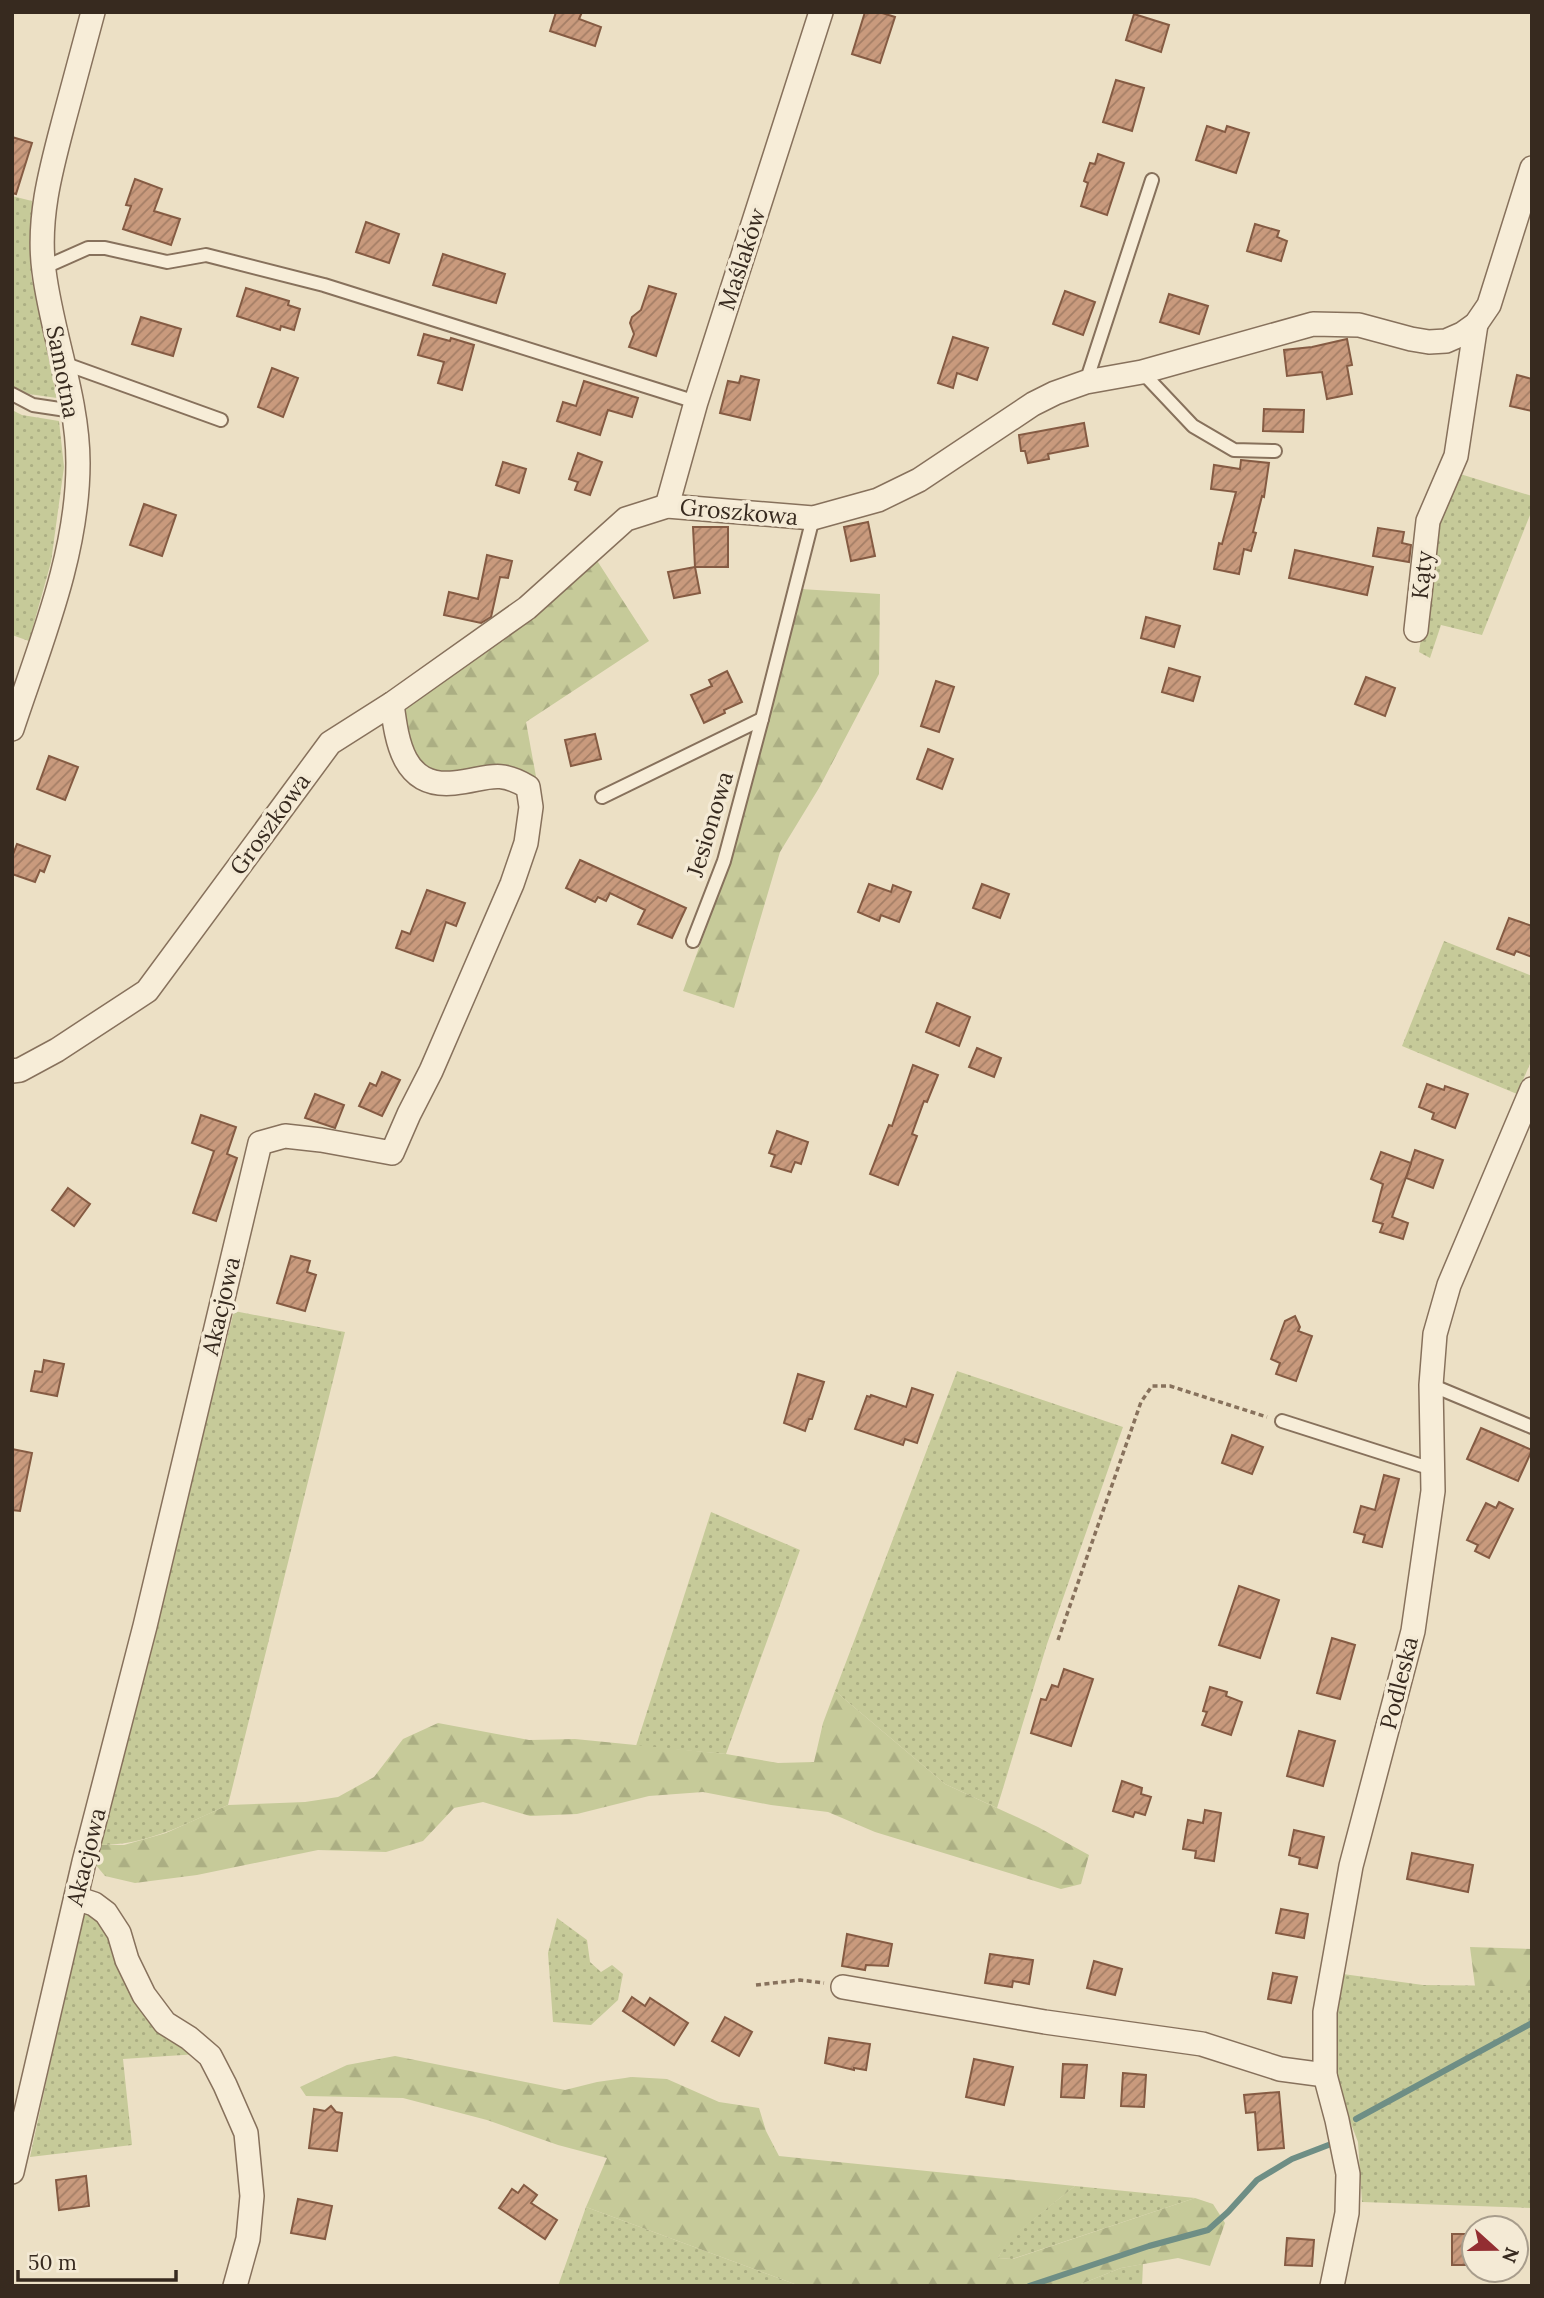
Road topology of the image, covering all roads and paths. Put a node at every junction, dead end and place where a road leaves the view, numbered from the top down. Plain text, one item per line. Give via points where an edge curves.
1 (93, 12) edge
2 (821, 12) edge
3 (1532, 168) edge
4 (1152, 180) dead end
5 (43, 268) junction
6 (1476, 324) junction
7 (63, 363) junction
8 (1142, 372) junction
9 (1086, 383) junction
10 (12, 394) edge
11 (696, 402) junction
12 (73, 411) junction
13 (221, 420) dead end
14 (1275, 451) dead end
15 (667, 506) junction
16 (813, 518) junction
17 (1416, 630) dead end
18 (392, 704) junction
19 (762, 719) junction
20 (12, 729) edge
21 (602, 797) dead end
22 (693, 940) dead end
23 (12, 1071) edge
24 (1532, 1089) edge
25 (1431, 1385) junction
26 (1282, 1422) joint
27 (1532, 1427) edge
28 (1432, 1469) junction
29 (1058, 1640) dead end
30 (76, 1898) junction
31 (756, 1985) dead end
32 (843, 1987) joint
33 (1325, 2075) junction
34 (12, 2172) edge
35 (235, 2286) edge
36 (1332, 2286) edge

1 - 5 street, Samotna via 47,186
2 - 11 street, Maślaków
3 - 6 street via 1489,305
4 - 9 lane
5 - 7 street, Samotna
5 - 11 lane via 88,248 167,262 206,255 324,285
6 - 8 street, Groszkowa via 1446,341 1429,342 1359,324 1313,324
6 - 17 street, Kąty via 1457,456 1428,521
7 - 12 street, Samotna
7 - 13 lane
8 - 9 street, Groszkowa
8 - 14 lane via 1193,426 1234,450
9 - 16 street, Groszkowa via 1032,404 919,481 878,500
10 - 12 lane via 33,405
11 - 15 street, Maślaków
12 - 20 street, Samotna via 78,462 66,560
15 - 16 street, Groszkowa
15 - 18 street, Groszkowa via 626,519 527,608
16 - 19 lane, Jesionowa
18 - 23 street, Groszkowa via 330,743 147,991 57,1050
18 - 30 street, Akacjowa via 399,747 412,769 426,780 454,783 497,775 528,787 531,807 526,843 465,994 392,1153 285,1136 260,1143
19 - 21 lane, Jesionowa
19 - 22 lane, Jesionowa via 724,861
24 - 25 street, Podleska via 1449,1285 1435,1334
25 - 27 lane
25 - 28 street, Podleska
26 - 28 lane
26 - 29 path via 1170,1386 1152,1387 1141,1402
28 - 33 street, Podleska via 1433,1491 1413,1631 1351,1866 1327,1998
30 - 34 street, Akacjowa
30 - 35 street via 94,1903 106,1913 144,1996 165,2023 210,2056 246,2133 252,2196 248,2239
31 - 32 path via 800,1980
32 - 33 street via 1202,2044 1280,2069
33 - 36 street, Podleska via 1348,2174 1348,2213

